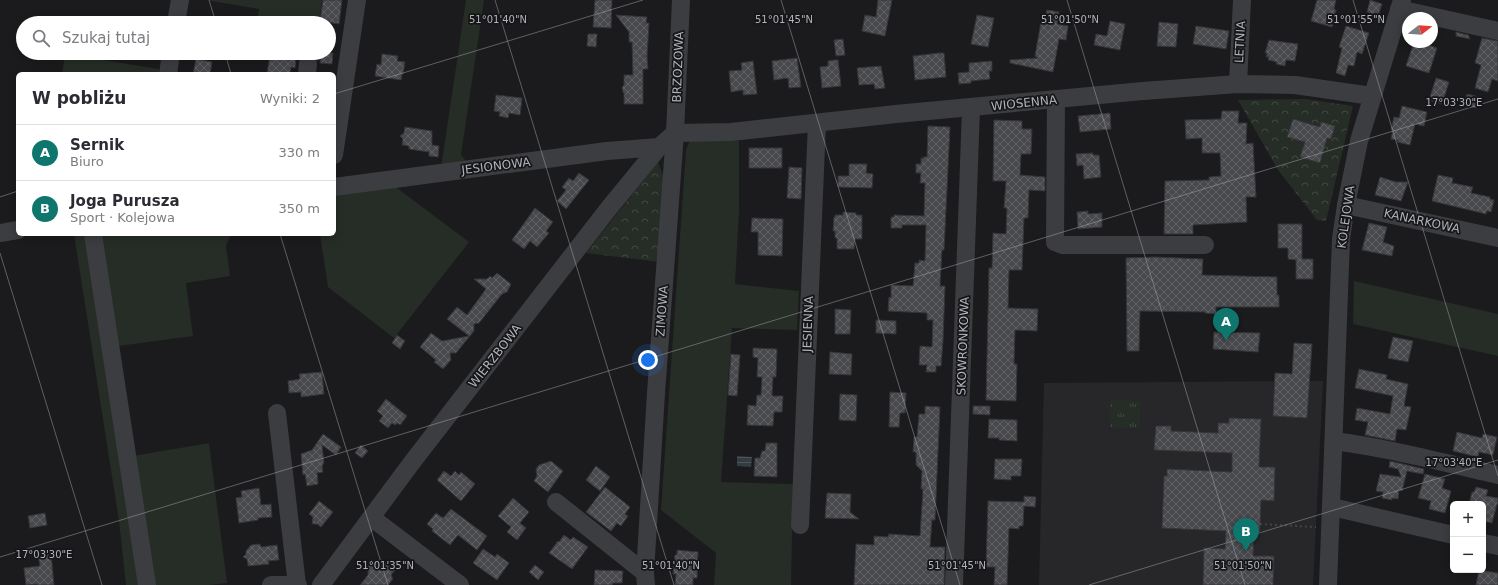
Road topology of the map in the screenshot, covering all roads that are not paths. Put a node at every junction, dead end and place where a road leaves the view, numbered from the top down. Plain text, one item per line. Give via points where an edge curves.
1 (180, 0) edge
2 (357, 0) edge
3 (681, 0) edge
4 (1242, 0) edge
5 (1401, 5) edge
6 (177, 16) edge
7 (1498, 32) edge
8 (170, 60) edge
9 (168, 72) edge
10 (1238, 84) junction
11 (1372, 96) junction
12 (1056, 100) junction
13 (971, 108) junction
14 (817, 123) junction
15 (675, 133) junction
16 (336, 142) edge
17 (659, 147) junction
18 (336, 187) edge
19 (1346, 204) junction
20 (16, 230) edge
21 (0, 233) edge
22 (93, 236) edge
23 (1498, 238) edge
24 (1206, 245) dead end
25 (277, 412) dead end
26 (1334, 441) junction
27 (1498, 475) edge
28 (556, 502) dead end
29 (1332, 506) junction
30 (372, 518) junction
31 (800, 525) dead end
32 (1450, 535) edge
33 (1486, 544) edge
34 (1498, 546) edge
35 (645, 579) edge
36 (147, 585) edge
37 (270, 585) edge
38 (297, 585) edge
39 (321, 585) edge
40 (460, 585) edge
41 (954, 585) edge
42 (1328, 585) edge

1 - 6 street
2 - 16 street
3 - 15 street, BRZOZOWA
4 - 10 street, LETNIA
5 - 7 street
5 - 11 street, KOLEJOWA
8 - 9 street
10 - 11 street, WIOSENNA via 1295,85
10 - 12 street, WIOSENNA
11 - 19 street, KOLEJOWA via 1359,141
12 - 13 street, WIOSENNA
12 - 24 street via 1055,242 1062,245
13 - 14 street, WIOSENNA
13 - 41 street, SKOWRONKOWA
14 - 15 street, WIOSENNA via 731,132
14 - 31 street, JESIENNA
15 - 17 street, WIERZBOWA
15 - 35 street, ZIMOWA via 656,385
17 - 18 street, JESIONOWA via 607,151
17 - 30 street, WIERZBOWA via 604,214
19 - 23 street, KANARKOWA
19 - 26 street, KOLEJOWA via 1341,239
20 - 21 street
22 - 36 street
25 - 38 street
26 - 27 street
26 - 29 street, KOLEJOWA
28 - 35 street
29 - 32 street
29 - 42 street, KOLEJOWA
30 - 39 street, WIERZBOWA
30 - 40 street
33 - 34 street
37 - 38 street

